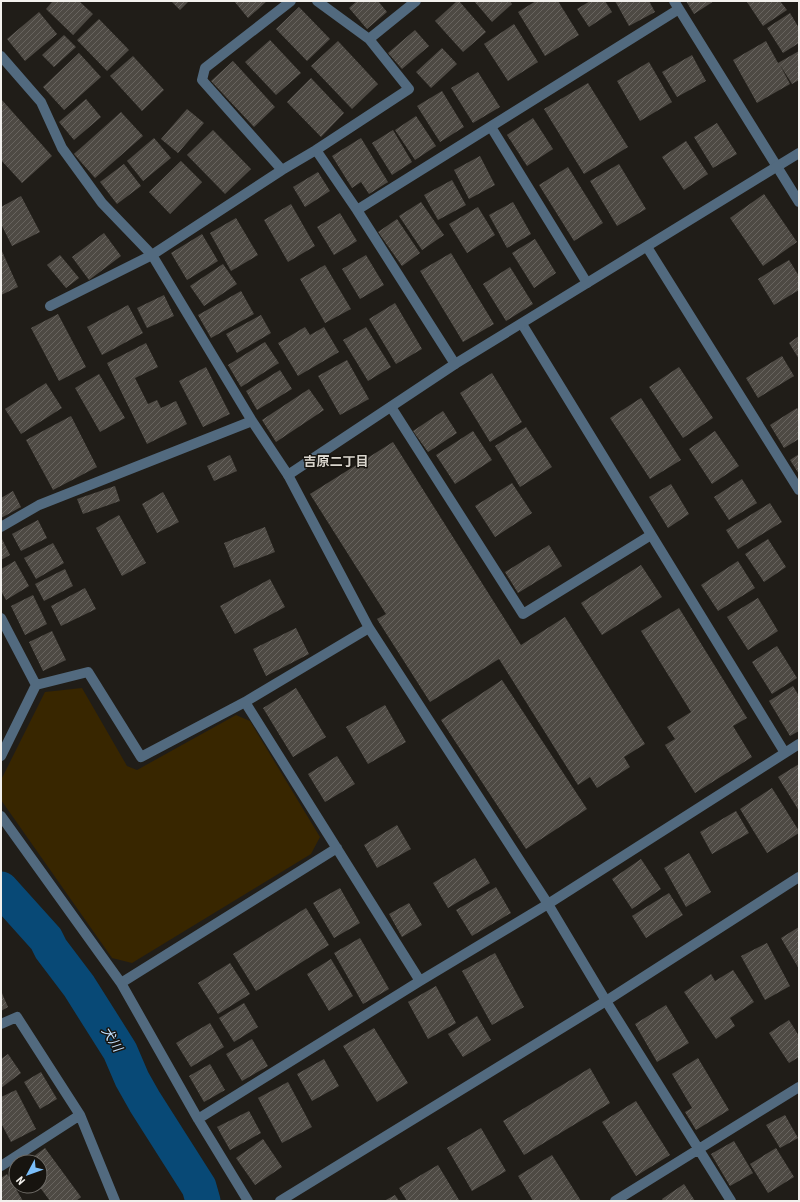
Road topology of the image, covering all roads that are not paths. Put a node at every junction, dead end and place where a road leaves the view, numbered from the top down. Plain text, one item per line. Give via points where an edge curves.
1 (291, 1) edge
2 (317, 1) edge
3 (416, 1) edge
4 (676, 5) edge
5 (369, 39) junction
6 (1, 56) edge
7 (490, 127) junction
8 (316, 150) junction
9 (799, 153) edge
10 (778, 167) junction
11 (282, 170) junction
12 (799, 202) edge
13 (357, 210) junction
14 (647, 247) junction
15 (152, 255) junction
16 (587, 283) junction
17 (50, 306) dead end
18 (522, 324) junction
19 (455, 364) junction
20 (391, 407) junction
21 (252, 421) junction
22 (288, 475) junction
23 (799, 490) edge
24 (1, 527) edge
25 (651, 535) junction
26 (1, 618) edge
27 (369, 628) junction
28 (36, 685) junction
29 (245, 702) junction
30 (799, 744) edge
31 (785, 753) junction
32 (1, 756) edge
33 (1, 816) edge
34 (337, 848) junction
35 (799, 877) edge
36 (548, 904) junction
37 (420, 981) junction
38 (121, 983) junction
39 (606, 1001) junction
40 (1, 1024) edge
41 (799, 1087) edge
42 (80, 1115) junction
43 (198, 1119) junction
44 (698, 1149) junction
45 (1, 1166) edge
46 (115, 1201) edge
47 (248, 1201) edge
48 (280, 1201) edge
49 (616, 1201) edge
50 (731, 1201) edge

1 - 11 street via 205,68 202,80
2 - 5 street
3 - 5 street
4 - 7 street
4 - 10 street
5 - 8 street via 409,90
6 - 15 street via 41,102 62,148 102,203
7 - 13 street
7 - 16 street
8 - 11 street
8 - 13 street
9 - 10 street
10 - 12 street
10 - 14 street
11 - 15 street
13 - 19 street
14 - 16 street
14 - 23 street
15 - 17 street
15 - 21 street
16 - 18 street
18 - 19 street
18 - 25 street
19 - 20 street
20 - 22 street
20 - 25 street via 522,614
21 - 22 street
21 - 24 street via 39,505
22 - 27 street
25 - 31 street
26 - 28 street
27 - 29 street
27 - 36 street
28 - 29 street via 88,672 141,757
28 - 32 street
29 - 34 street
30 - 31 street
31 - 36 street
33 - 38 street
34 - 37 street
34 - 38 street
35 - 39 street
36 - 37 street
36 - 39 street
37 - 43 street
38 - 43 street
39 - 44 street
39 - 48 street
40 - 42 street via 16,1017
41 - 44 street
42 - 45 street
42 - 46 street
43 - 47 street
44 - 49 street
44 - 50 street

